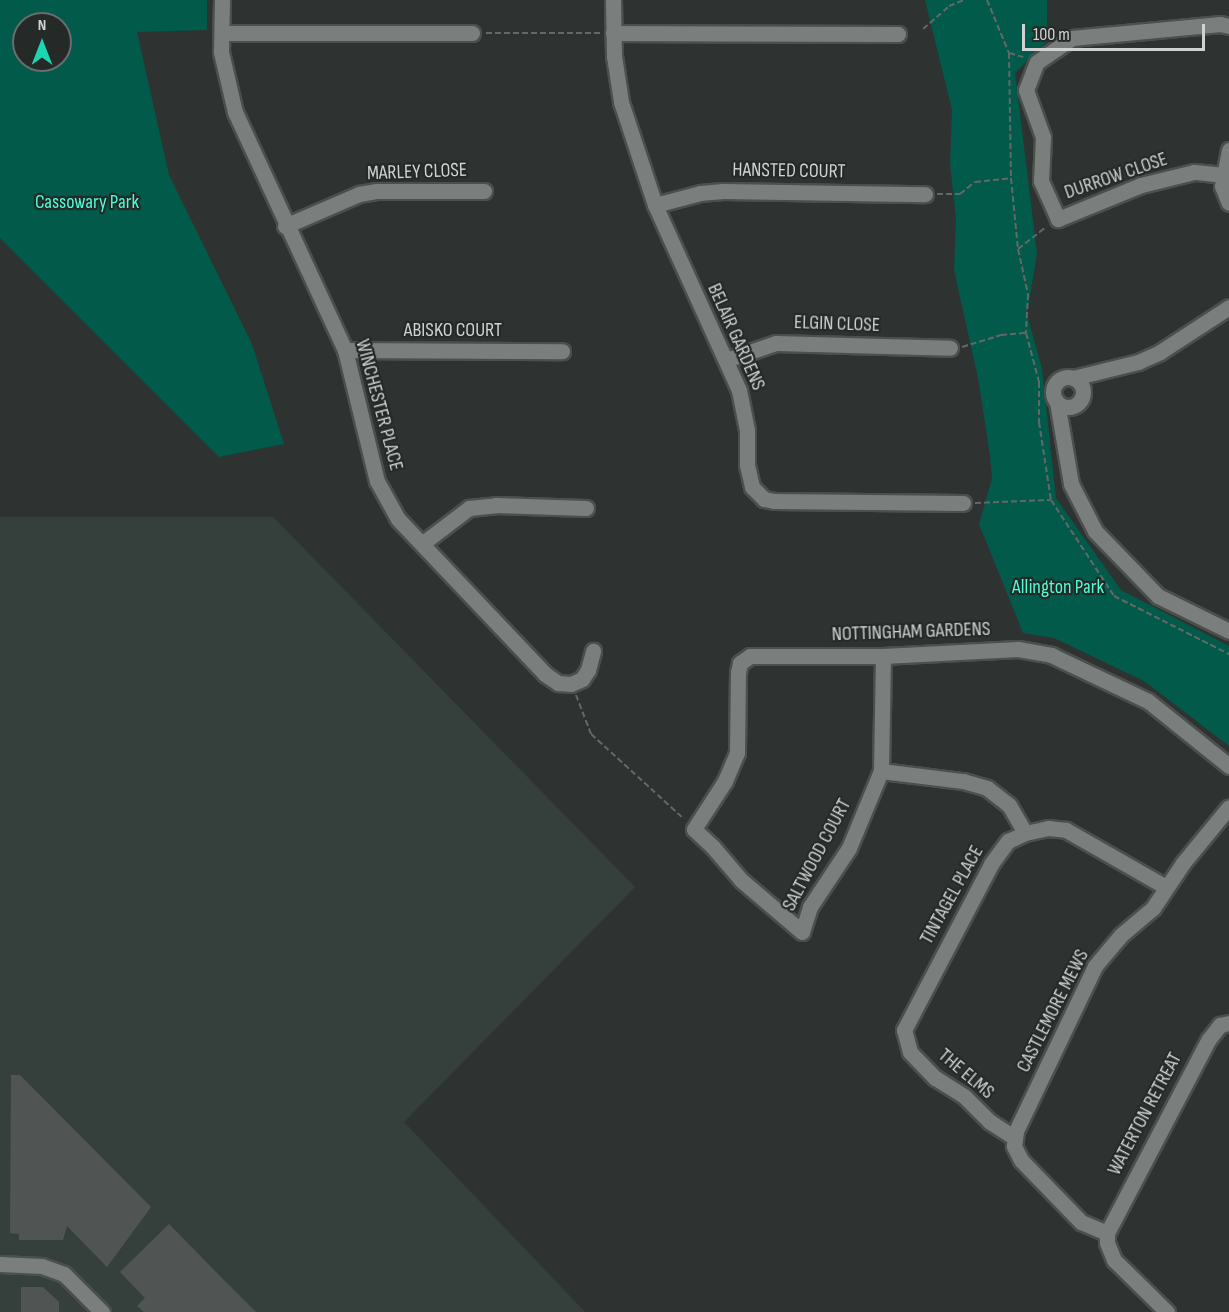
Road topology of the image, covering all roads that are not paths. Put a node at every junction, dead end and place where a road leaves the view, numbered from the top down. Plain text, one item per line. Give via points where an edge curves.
1 (222, 0) edge
2 (613, 0) edge
3 (1229, 26) edge
4 (223, 33) junction
5 (472, 33) road end
6 (613, 33) junction
7 (898, 34) dead end
8 (1229, 150) edge
9 (1224, 175) junction
10 (484, 191) dead end
11 (925, 194) road end
12 (1229, 203) edge
13 (655, 205) junction
14 (285, 226) junction
15 (1229, 307) edge
16 (950, 348) road end
17 (345, 350) junction
18 (562, 351) dead end
19 (726, 360) junction
20 (1077, 383) junction
21 (1057, 402) junction
22 (1072, 406) junction
23 (1062, 430) junction
24 (963, 503) road end
25 (586, 508) dead end
26 (423, 543) junction
27 (1229, 631) edge
28 (593, 651) dead end
29 (883, 656) junction
30 (1229, 766) edge
31 (881, 771) junction
32 (1229, 807) edge
33 (1025, 833) junction
34 (1166, 886) junction
35 (802, 932) joint
36 (1229, 1023) edge
37 (904, 1030) joint
38 (1015, 1138) junction
39 (1107, 1233) junction
40 (0, 1264) edge
41 (102, 1312) edge
42 (1167, 1312) edge

1 - 4 street, WINCHESTER PLACE
2 - 6 street, BELAIR GARDENS
3 - 9 street, DURROW CLOSE via 1072,38 1036,62 1026,90 1043,137 1041,181 1058,219 1141,185 1194,172
4 - 5 street
4 - 14 street, WINCHESTER PLACE via 221,52 235,112
6 - 7 street
6 - 13 street, BELAIR GARDENS via 615,77 621,102
8 - 9 street
9 - 12 street via 1222,186
10 - 14 street, MARLEY CLOSE via 376,191 359,194
11 - 13 street, HANSTED COURT via 723,191
13 - 19 street, BELAIR GARDENS
14 - 17 street, WINCHESTER PLACE
15 - 20 street via 1160,352
16 - 19 street, ELGIN CLOSE via 776,343
17 - 18 street, ABISKO COURT
17 - 26 street, WINCHESTER PLACE via 377,480 398,519
19 - 24 street, BELAIR GARDENS via 744,407 749,478 764,499
20 - 21 street via 1063,378 1056,384 1053,393
20 - 22 street via 1080,401
21 - 22 street
21 - 23 street
22 - 23 street
23 - 27 street via 1071,484 1095,531 1158,596
25 - 26 street via 469,508
26 - 28 street, WINCHESTER PLACE via 545,674 558,683 571,684 582,679
29 - 30 street, NOTTINGHAM GARDENS via 1018,649 1051,655 1148,701
29 - 31 street, SALTWOOD COURT
29 - 35 street, NOTTINGHAM GARDENS via 750,656 740,663 737,753 725,781 694,829 742,881
31 - 33 street via 963,781 987,788 1009,805
31 - 35 street, SALTWOOD COURT via 849,848 810,907
32 - 34 street, CASTLEMORE MEWS
33 - 34 street, TINTAGEL PLACE via 1048,828 1066,830
33 - 37 street, TINTAGEL PLACE via 1008,841 991,864
34 - 38 street, CASTLEMORE MEWS via 1152,908 1120,935 1095,966
36 - 39 street, WATERTON RETREAT via 1220,1025 1209,1039
37 - 38 street, THE ELMS via 910,1052 935,1078
38 - 39 street via 1014,1146 1022,1160 1081,1222
39 - 42 street via 1114,1260
40 - 41 street via 42,1266 64,1274

